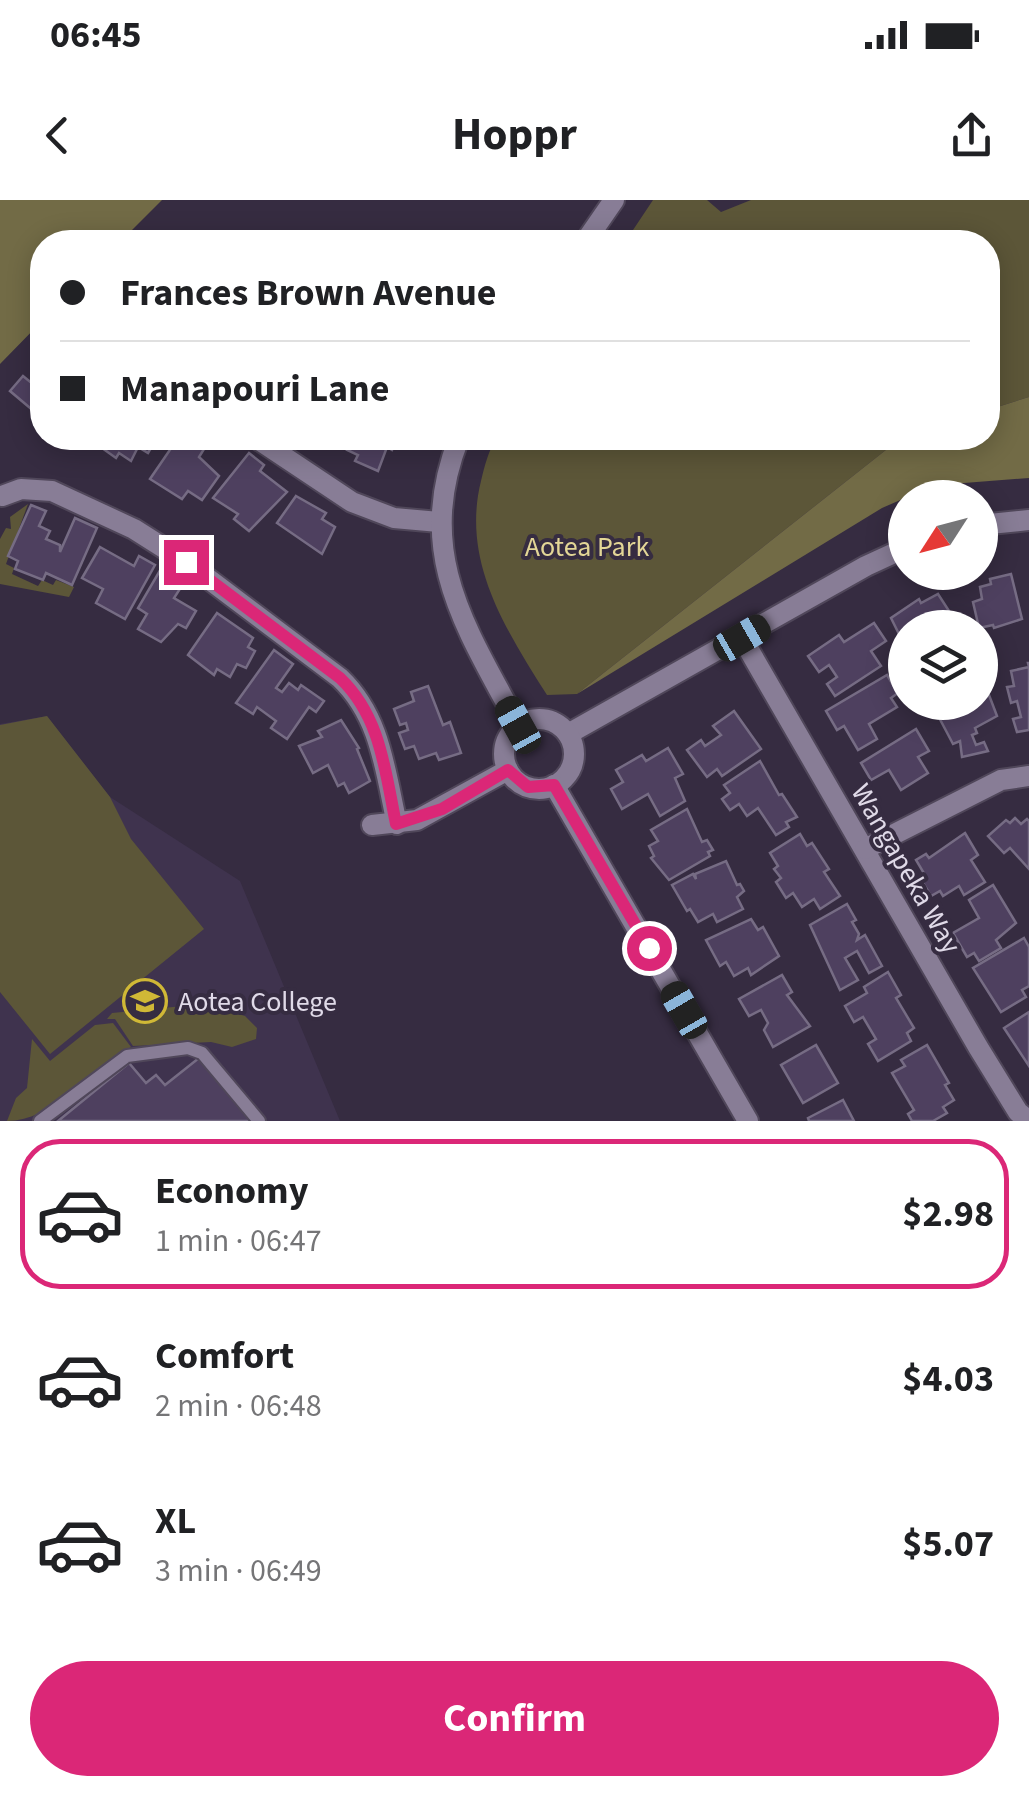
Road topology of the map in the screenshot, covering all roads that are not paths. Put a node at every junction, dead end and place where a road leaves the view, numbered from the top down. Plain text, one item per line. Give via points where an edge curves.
1 (614, 200) edge
2 (593, 230) edge
3 (274, 450) edge
4 (454, 450) edge
5 (2, 496) edge
6 (1029, 520) edge
7 (439, 522) junction
8 (998, 524) edge
9 (888, 556) edge
10 (742, 638) junction
11 (518, 725) junction
12 (568, 734) junction
13 (508, 770) junction
14 (1029, 776) edge
15 (554, 785) junction
16 (396, 824) junction
17 (372, 825) dead end
18 (865, 849) junction
19 (40, 1121) edge
20 (259, 1121) edge
21 (748, 1121) edge
22 (1029, 1121) edge

1 - 2 street
3 - 7 street via 352,502 394,518
4 - 7 street
5 - 16 street via 21,488 52,490 134,529 340,678 374,725
6 - 8 street
7 - 11 street via 453,596
9 - 10 street
10 - 12 street
10 - 18 street, Wangapeka Way
11 - 12 street via 539,718
11 - 13 street via 506,741
12 - 15 street via 573,763
13 - 15 street via 528,787
13 - 16 street via 442,809
14 - 18 street via 1000,780
15 - 21 street
16 - 17 street
18 - 22 street, Wangapeka Way
19 - 20 lane via 128,1056 188,1048 202,1052

